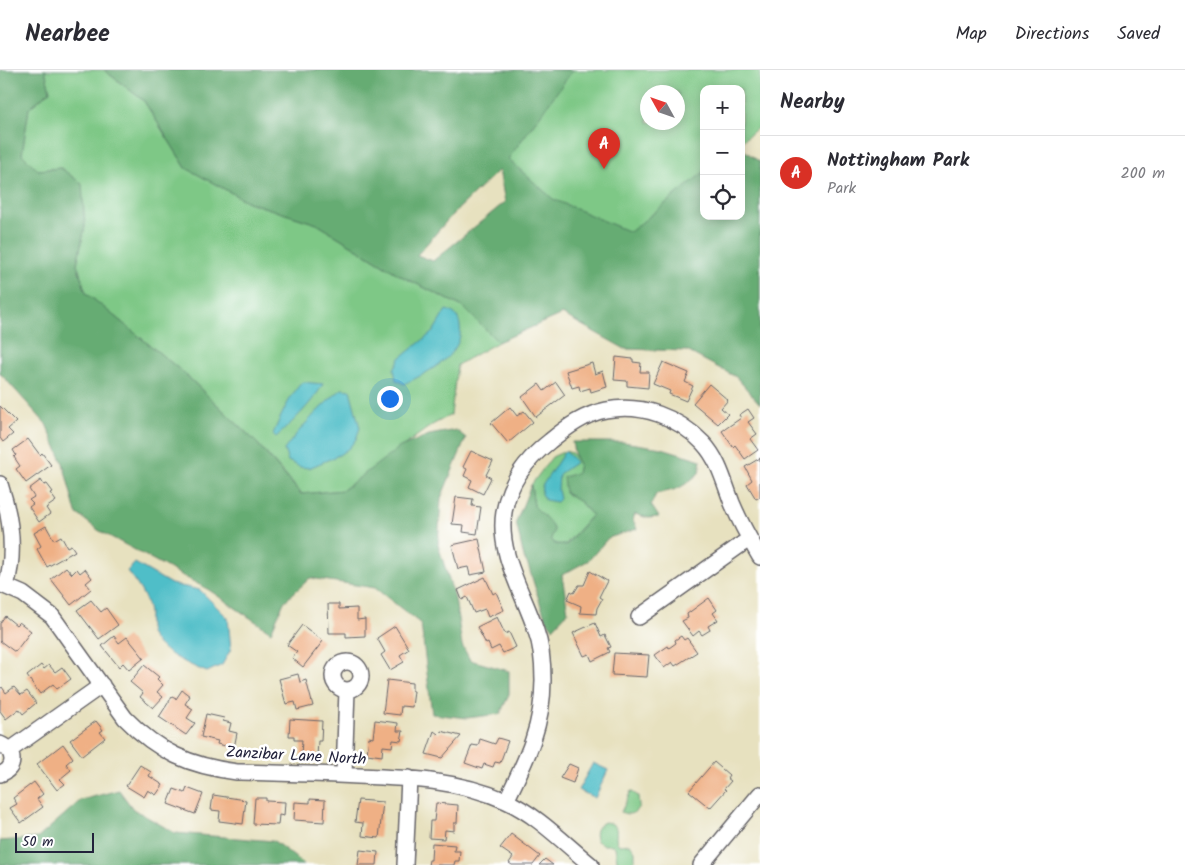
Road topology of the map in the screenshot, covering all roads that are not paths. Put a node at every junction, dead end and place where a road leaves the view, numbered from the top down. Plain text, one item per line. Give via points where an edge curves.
1 (0, 484) edge
2 (750, 540) junction
3 (760, 557) edge
4 (3, 585) edge
5 (639, 617) dead end
6 (102, 686) junction
7 (347, 690) dead end
8 (5, 747) edge
9 (0, 774) edge
10 (344, 776) junction
11 (410, 778) junction
12 (760, 794) edge
13 (506, 801) junction
14 (405, 865) edge
15 (591, 865) edge
16 (702, 865) edge

1 - 4 street, Zanzibar Lane North via 12,542 12,560
2 - 3 street
2 - 5 street
2 - 13 street via 711,453 695,435 661,415 620,408 605,410 566,428 533,456 516,479 504,512 504,544 540,642 542,704 526,761
4 - 6 street, Zanzibar Lane North via 52,616
6 - 8 street
6 - 10 street, Zanzibar Lane North via 140,733 155,745 194,764 237,772
7 - 10 street
8 - 9 street via 12,757 11,766
10 - 11 street, Zanzibar Lane North
11 - 13 street, Zanzibar Lane North via 460,786
11 - 14 street
12 - 16 street
13 - 15 street, Zanzibar Lane North via 545,827

